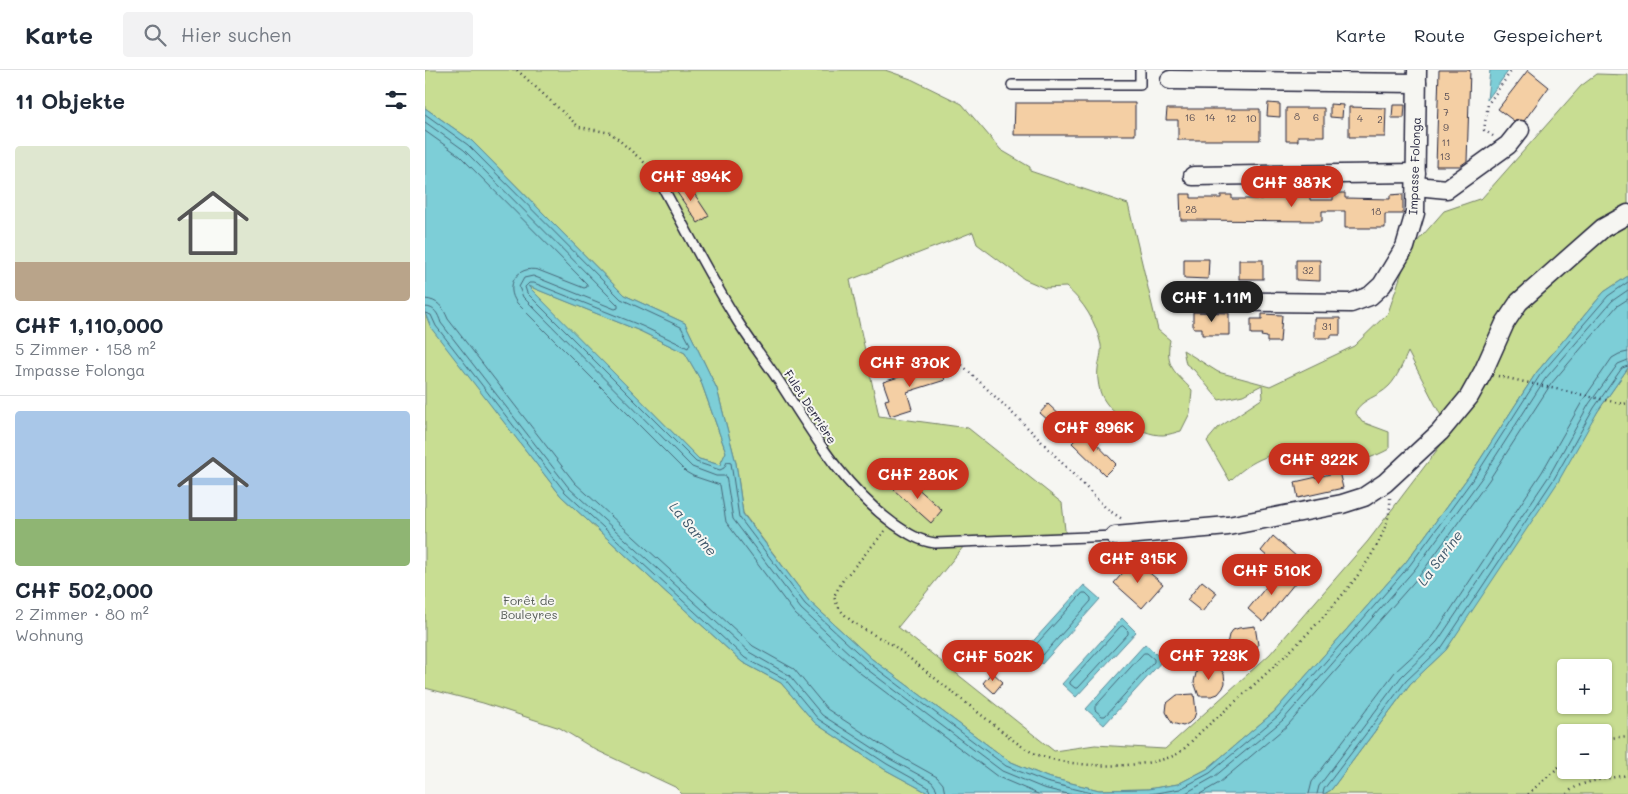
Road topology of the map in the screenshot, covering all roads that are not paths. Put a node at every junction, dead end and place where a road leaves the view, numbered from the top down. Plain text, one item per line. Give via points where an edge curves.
1 (1140, 70) edge
2 (1417, 76) edge
3 (1169, 80) dead end
4 (1012, 85) dead end
5 (1520, 130) dead end
6 (653, 171) road end
7 (1193, 176) dead end
8 (1416, 180) junction
9 (1628, 214) edge
10 (1190, 301) dead end
11 (1115, 536) joint

1 - 4 lane via 1140,85
2 - 3 street, Impasse Folonga
2 - 8 street, Impasse Folonga
5 - 8 street via 1507,146 1447,189
6 - 11 lane, Fulet Derrière via 735,318 813,436 851,485 892,522 919,540 944,544
7 - 8 street
8 - 10 street, Impasse Folonga via 1415,213 1405,246 1382,285 1371,296 1351,303
9 - 11 street via 1603,228 1519,302 1460,410 1385,483 1355,500 1284,516 1228,526

